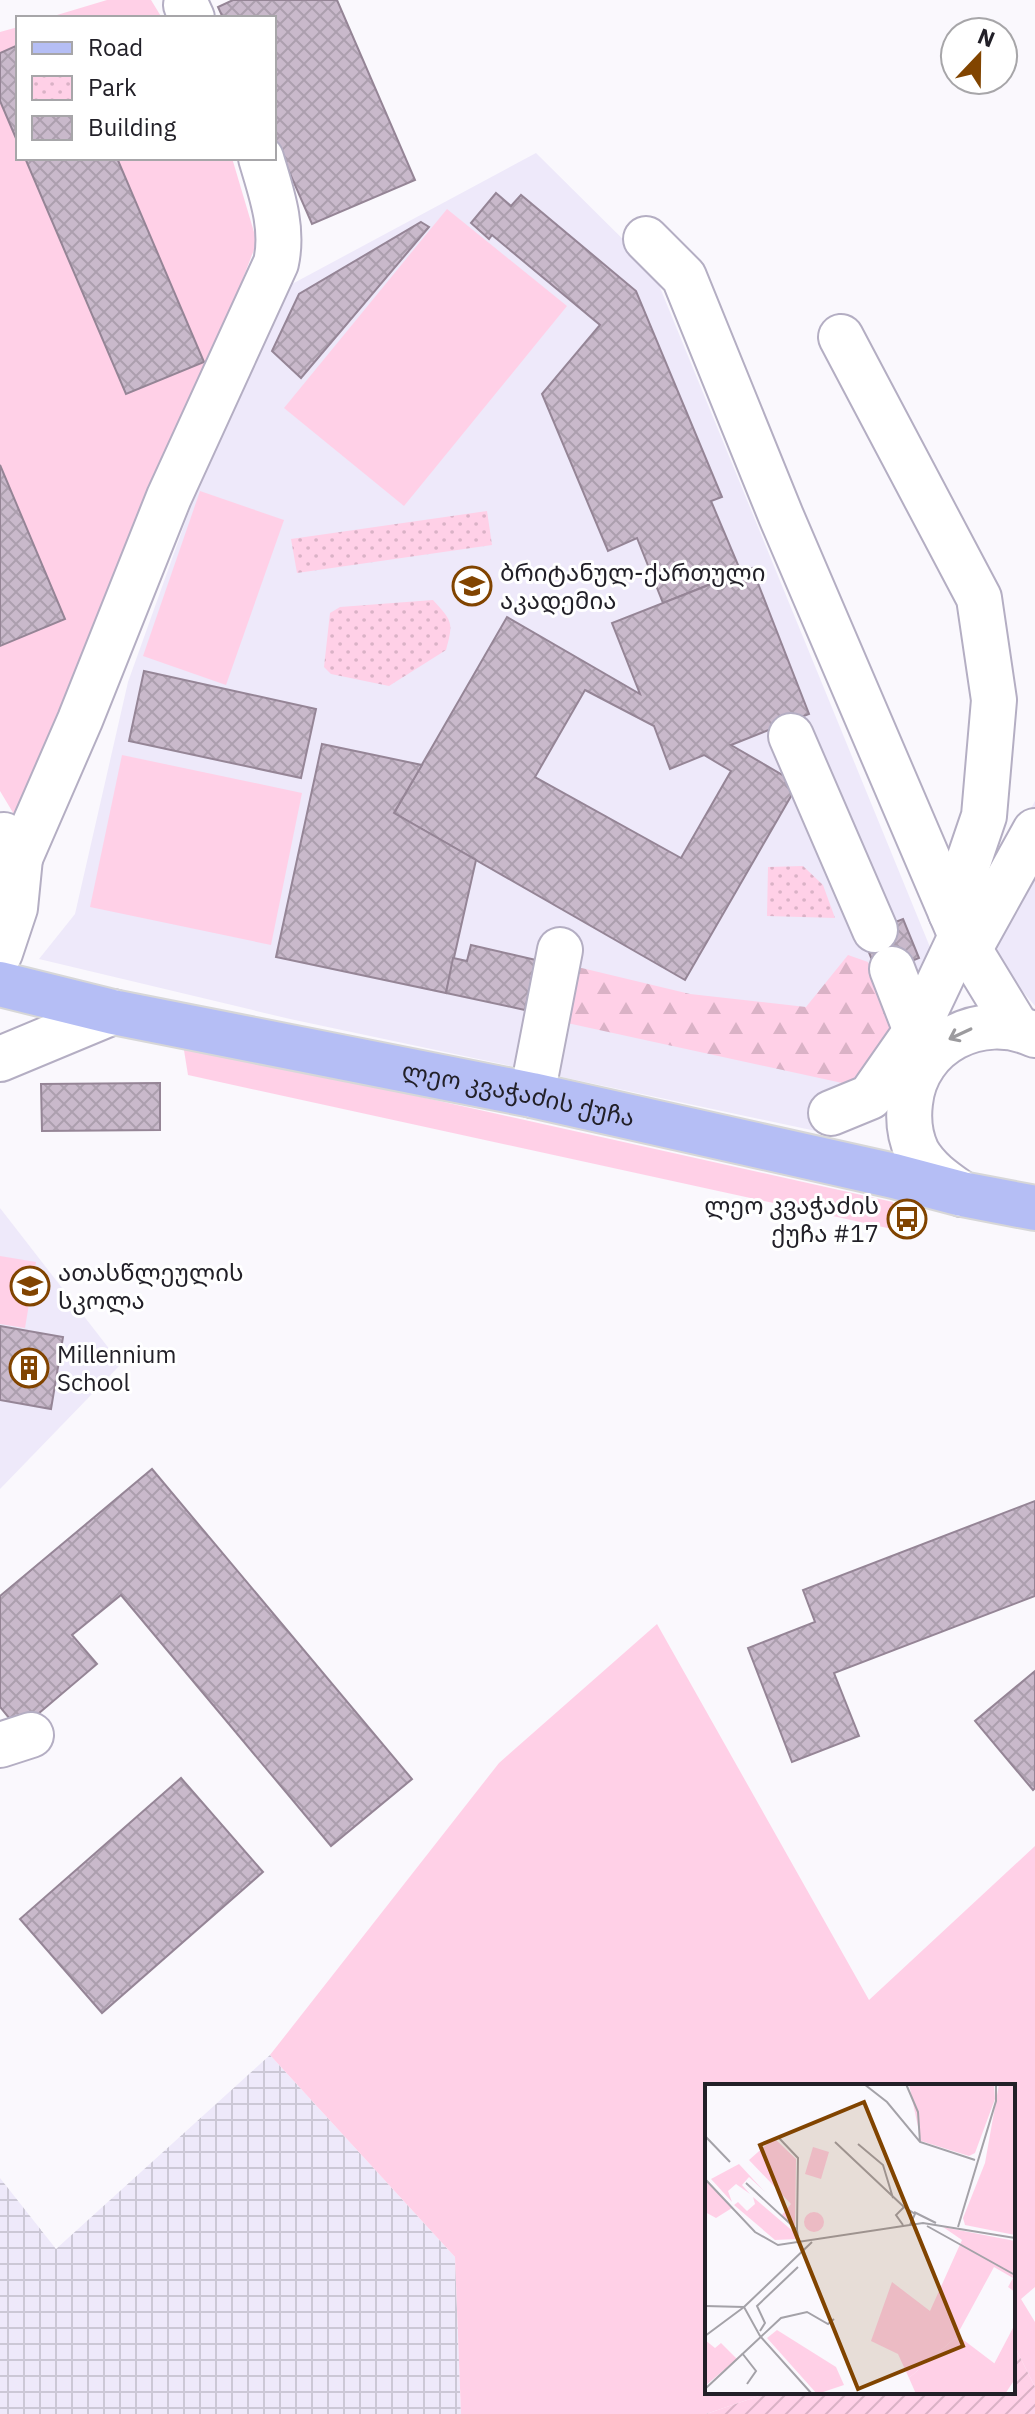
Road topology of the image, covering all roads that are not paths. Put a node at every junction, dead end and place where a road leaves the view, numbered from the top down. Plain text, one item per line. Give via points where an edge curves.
1 (262, 160) edge
2 (646, 239) dead end
3 (841, 337) dead end
4 (791, 736) dead end
5 (1035, 831) edge
6 (10, 844) edge
7 (960, 932) junction
8 (560, 950) dead end
9 (0, 953) edge
10 (0, 984) edge
11 (113, 1012) junction
12 (916, 1031) junction
13 (1026, 1031) edge
14 (0, 1059) edge
15 (911, 1089) junction
16 (532, 1095) junction
17 (831, 1113) dead end
18 (1009, 1198) edge

1 - 6 street via 280,244 276,263 169,497 80,720
2 - 7 street via 684,277
3 - 7 street via 979,598 994,700 984,816
4 - 12 street
5 - 7 street
6 - 9 street via 15,908
7 - 12 street
7 - 13 street
8 - 16 street
10 - 11 main road, ლეო კვაჭაძის ქუჩა
11 - 14 street
11 - 16 main road, ლეო კვაჭაძის ქუჩა
12 - 15 street
12 - 17 street via 870,1097
13 -> 15 street via 994,1025 952,1037 927,1060
15 - 18 street via 908,1120 917,1151 936,1176
16 - 18 main road, ლეო კვაჭაძის ქუჩა

